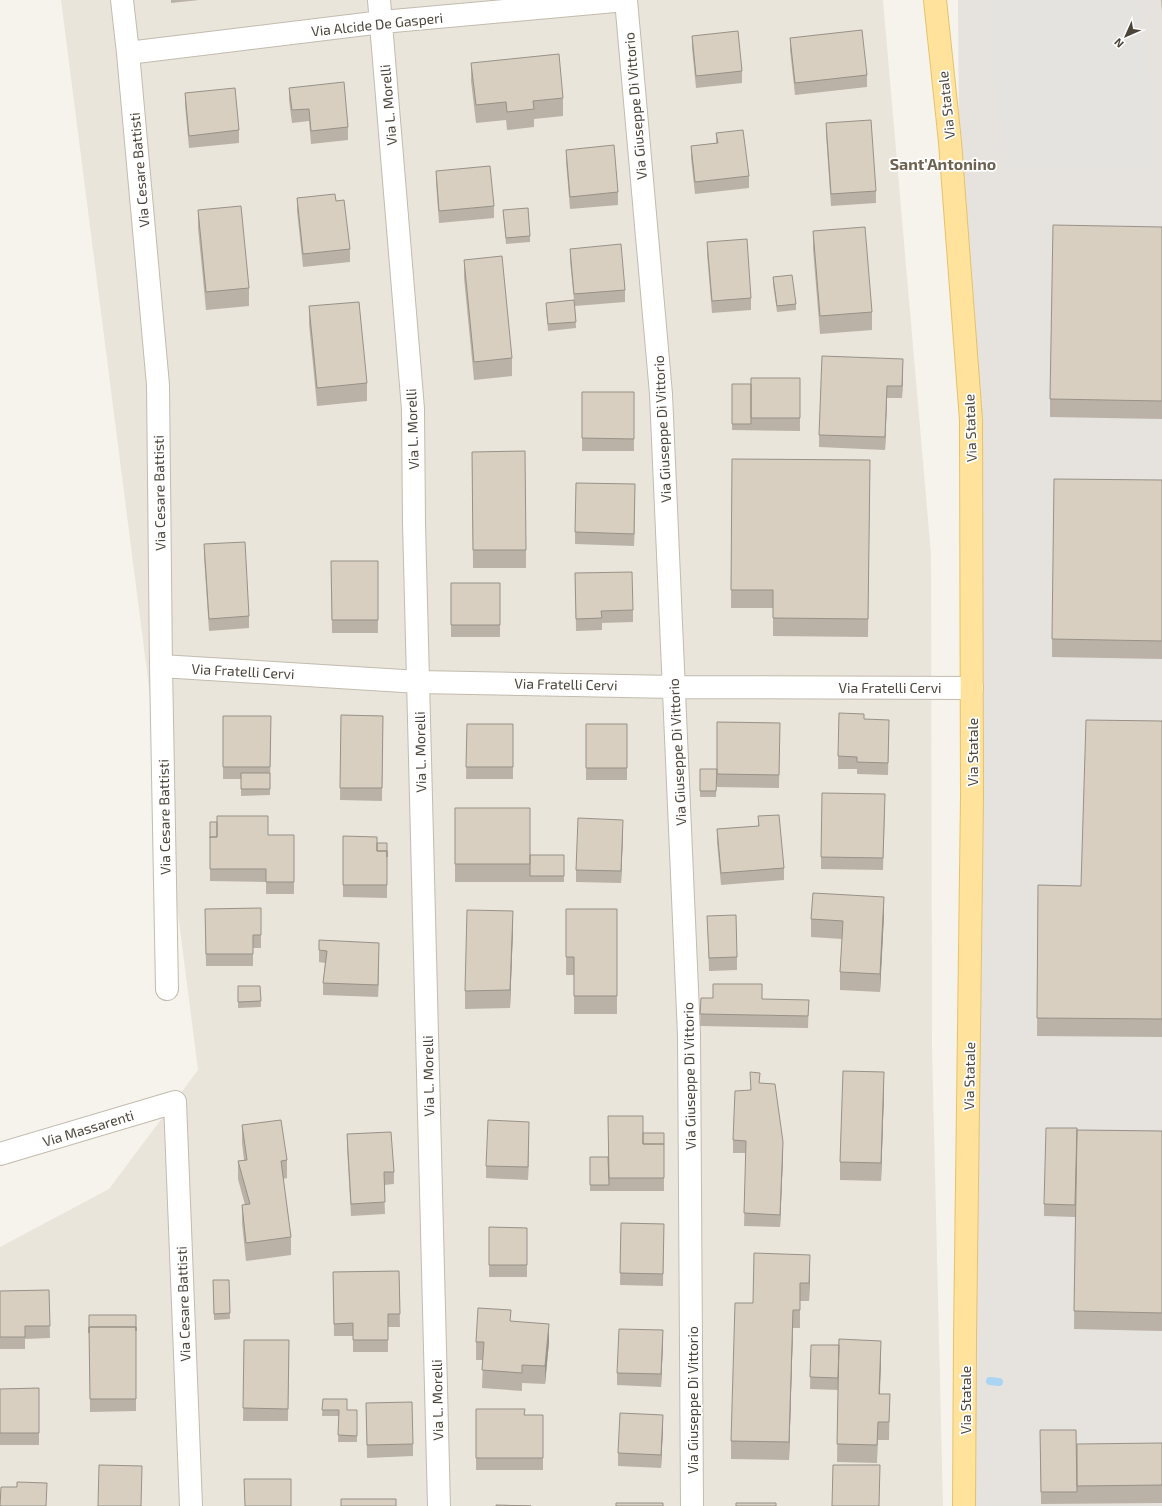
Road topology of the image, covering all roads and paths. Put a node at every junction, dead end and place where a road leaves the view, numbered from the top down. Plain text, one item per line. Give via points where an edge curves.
1 (122, 0) edge
2 (379, 0) edge
3 (626, 0) edge
4 (935, 0) edge
5 (382, 22) junction
6 (128, 53) junction
7 (161, 666) junction
8 (418, 682) junction
9 (674, 687) junction
10 (972, 688) junction
11 (168, 988) dead end
12 (176, 1102) joint
13 (0, 1154) edge
14 (191, 1506) edge
15 (439, 1506) edge
16 (692, 1506) edge
17 (964, 1506) edge

1 - 6 street, Via Cesare Battisti
2 - 5 street, Via L. Morelli
3 - 5 street, Via Alcide De Gasperi
3 - 9 street, Via Giuseppe Di Vittorio via 661,394
4 - 10 main road, Via Statale via 950,142 971,420
5 - 6 street, Via Alcide De Gasperi
5 - 8 street, Via L. Morelli via 413,409
6 - 7 street, Via Cesare Battisti via 158,385
7 - 8 street, Via Fratelli Cervi
7 - 11 street, Via Cesare Battisti
8 - 9 street, Via Fratelli Cervi
8 - 15 street, Via L. Morelli
9 - 10 street, Via Fratelli Cervi
9 - 16 street, Via Giuseppe Di Vittorio via 689,1035
10 - 17 main road, Via Statale
12 - 13 street, Via Massarenti
12 - 14 street, Via Cesare Battisti

